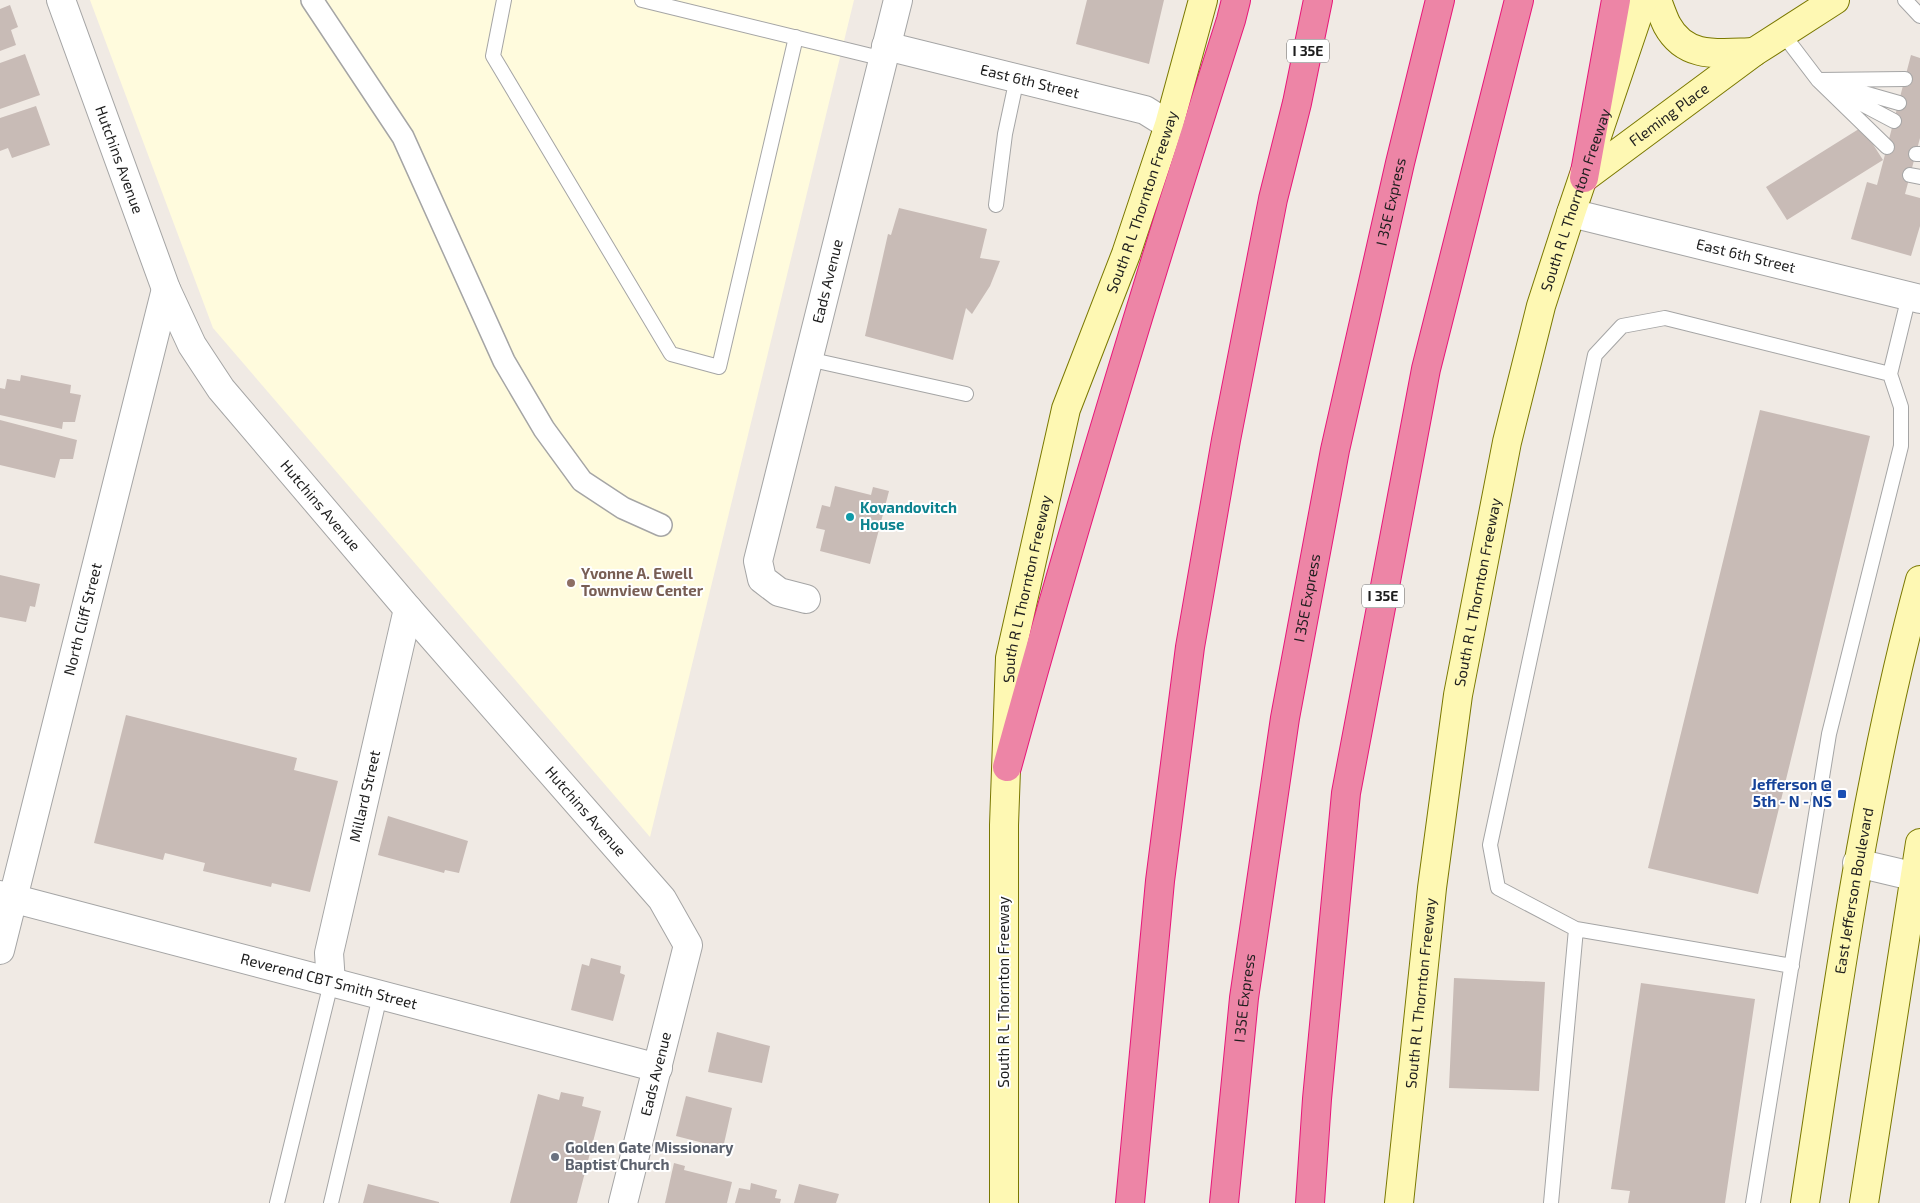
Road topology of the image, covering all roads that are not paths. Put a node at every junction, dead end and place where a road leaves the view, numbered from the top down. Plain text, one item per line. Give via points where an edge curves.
1 (61, 0) edge
2 (312, 0) edge
3 (504, 0) edge
4 (642, 0) edge
5 (898, 0) edge
6 (1203, 0) edge
7 (1236, 0) edge
8 (1318, 0) edge
9 (1440, 0) edge
10 (1519, 0) edge
11 (1616, 0) edge
12 (1643, 0) edge
13 (1657, 0) edge
14 (1835, 0) edge
15 (1905, 0) edge
16 (1920, 16) edge
17 (1783, 34) junction
18 (796, 37) junction
19 (885, 52) junction
20 (1754, 52) junction
21 (1017, 78) junction
22 (1905, 79) dead end
23 (1818, 80) junction
24 (1899, 103) dead end
25 (1894, 122) dead end
26 (1169, 125) junction
27 (1887, 147) dead end
28 (1584, 178) junction
29 (996, 205) dead end
30 (1571, 213) junction
31 (166, 289) junction
32 (1914, 297) edge
33 (808, 359) junction
34 (1890, 374) junction
35 (966, 394) dead end
36 (661, 525) dead end
37 (1920, 580) edge
38 (806, 600) dead end
39 (408, 609) junction
40 (1007, 767) junction
41 (1920, 843) edge
42 (1857, 863) junction
43 (1917, 877) edge
44 (6, 897) edge
45 (1576, 929) junction
46 (688, 945) joint
47 (0, 950) edge
48 (1792, 966) junction
49 (331, 983) junction
50 (380, 996) junction
51 (658, 1068) junction
52 (277, 1203) edge
53 (331, 1203) edge
54 (623, 1203) edge
55 (1004, 1203) edge
56 (1130, 1203) edge
57 (1224, 1203) edge
58 (1310, 1203) edge
59 (1399, 1203) edge
60 (1551, 1203) edge
61 (1753, 1203) edge
62 (1805, 1203) edge
63 (1864, 1203) edge

1 - 31 street, Hutchins Avenue
2 - 36 street via 403,137 504,361 544,429 582,480 623,508
3 - 18 lane via 492,56 671,354 719,367
4 - 18 lane
5 - 19 street, Eads Avenue
6 - 26 main road, South R L Thornton Freeway
7 - 40 highway via 1144,292
8 - 56 highway, I 35E via 1271,209 1190,647 1160,881
9 - 57 highway, I 35E Express via 1336,450 1285,718 1244,998
10 - 58 highway, I 35E via 1426,369 1346,793
11 - 28 highway
12 - 28 main road, South R L Thornton Freeway
13 - 20 main road via 1668,26 1684,45 1703,53
14 - 17 main road, Fleming Place
15 - 16 lane
17 - 20 main road, Fleming Place
17 - 23 lane
18 - 19 lane
19 - 21 street, East 6th Street
19 - 33 street, Eads Avenue
20 - 28 main road, Fleming Place
21 - 26 street, East 6th Street via 1145,110
21 - 29 lane via 1005,134
22 - 23 lane
23 - 24 lane
23 - 25 lane
23 - 27 lane
26 - 40 main road, South R L Thornton Freeway via 1126,254 1066,408 1010,658
28 - 30 main road, South R L Thornton Freeway
30 - 32 street, East 6th Street
30 - 59 main road, South R L Thornton Freeway via 1541,306 1507,442 1458,696 1432,888
31 - 39 street, Hutchins Avenue via 192,345 221,389
31 - 44 street, North Cliff Street
32 - 34 lane
33 - 35 lane
33 - 38 street, Eads Avenue via 758,561 762,579 779,592
34 - 45 lane via 1665,318 1622,326 1595,355 1490,845 1498,888
34 - 48 lane via 1901,407 1901,446 1829,734
37 - 42 main road, East Jefferson Boulevard via 1906,631
39 - 46 street, Hutchins Avenue via 662,899
39 - 49 street, Millard Street via 329,952
40 - 55 main road, South R L Thornton Freeway via 1004,825
41 - 43 main road
42 - 43 street
42 - 62 main road, East Jefferson Boulevard
43 - 63 main road
44 - 47 street, North Cliff Street
44 - 49 street, Reverend CBT Smith Street
45 - 48 lane
45 - 60 lane
46 - 51 street, Eads Avenue
48 - 61 lane
49 - 50 street, Reverend CBT Smith Street
49 - 52 lane
50 - 51 street, Reverend CBT Smith Street
50 - 53 lane
51 - 54 street, Eads Avenue

